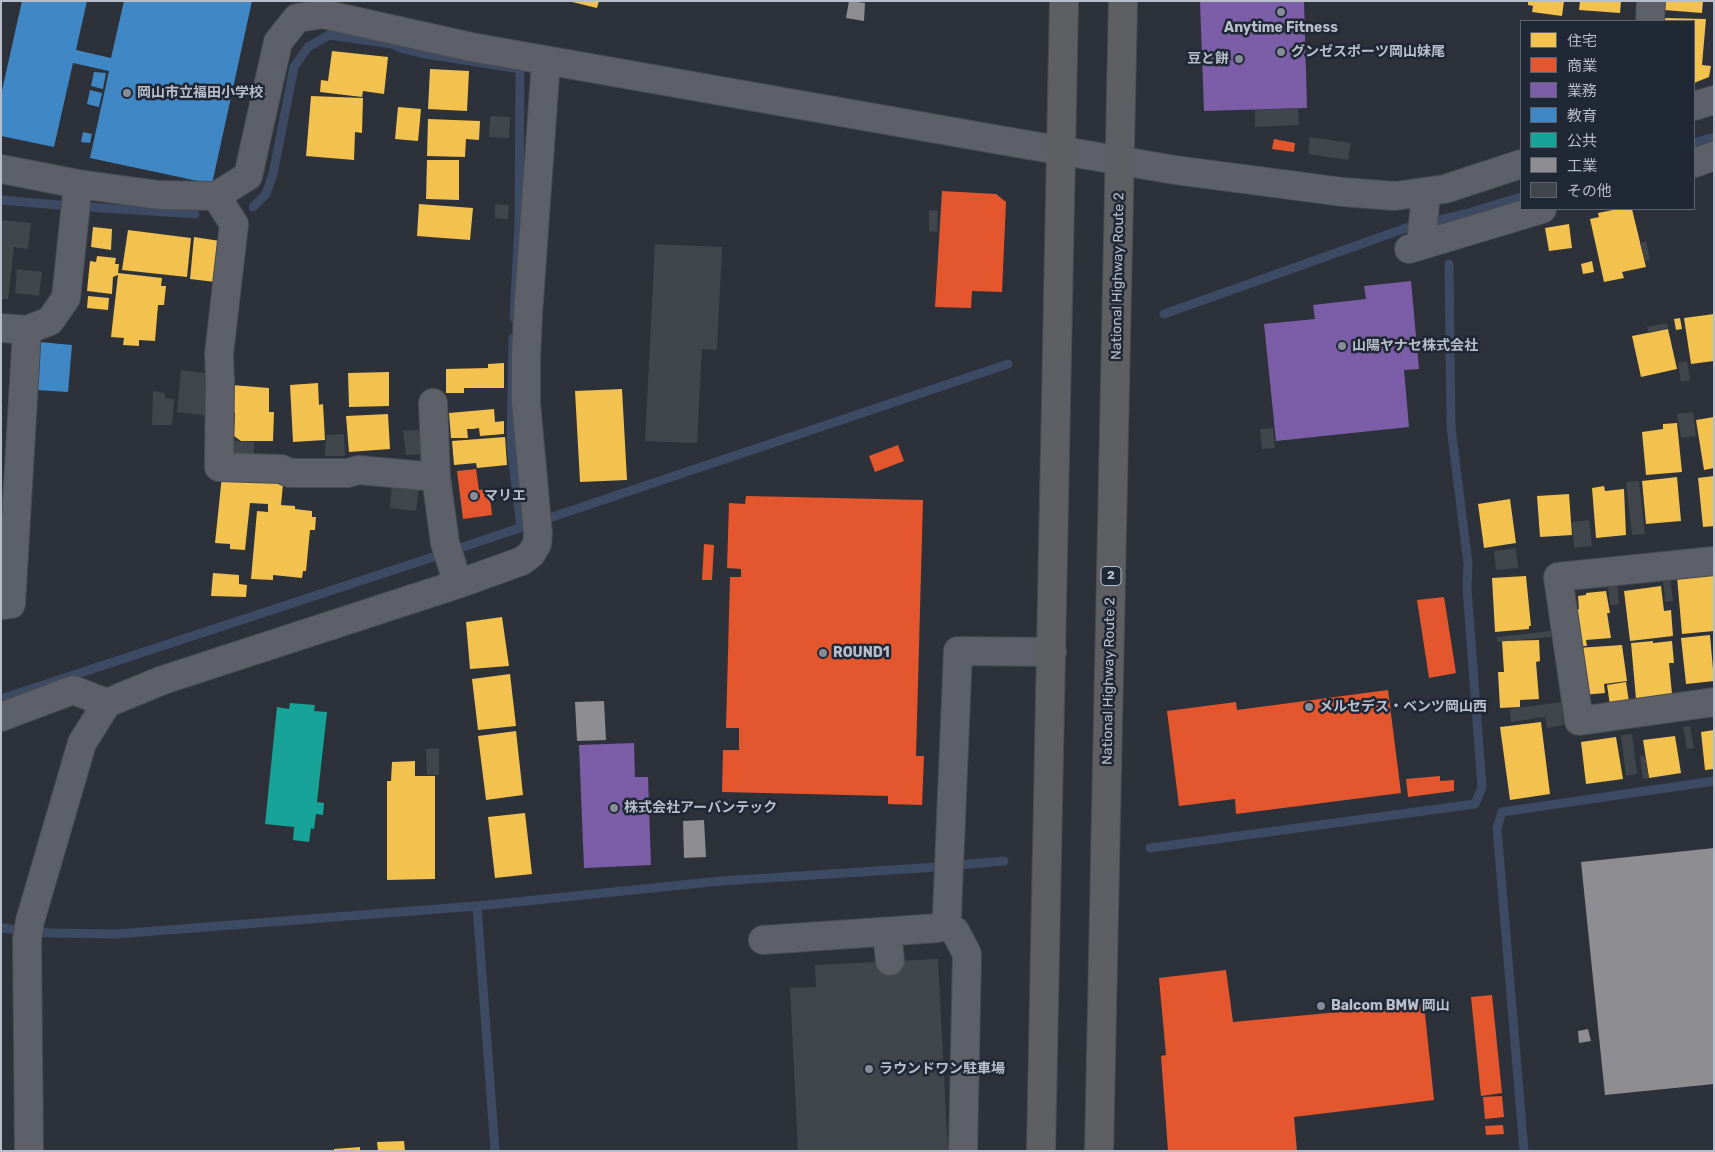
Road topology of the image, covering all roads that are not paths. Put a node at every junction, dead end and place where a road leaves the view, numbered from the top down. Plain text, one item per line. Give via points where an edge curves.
1 (1064, 1) edge
2 (1124, 1) edge
3 (1651, 1) edge
4 (1650, 20) edge
5 (546, 61) junction
6 (1714, 100) edge
7 (1695, 106) edge
8 (1061, 151) junction
9 (1714, 156) edge
10 (1120, 161) junction
11 (1695, 163) edge
12 (1520, 164) edge
13 (1, 169) edge
14 (216, 196) junction
15 (77, 199) junction
16 (1535, 210) edge
17 (1421, 226) junction
18 (14, 329) edge
19 (433, 403) dead end
20 (436, 477) junction
21 (1714, 561) edge
22 (451, 564) junction
23 (1, 605) edge
24 (1052, 652) junction
25 (1714, 702) edge
26 (107, 703) junction
27 (1, 716) edge
28 (945, 924) junction
29 (887, 932) junction
30 (763, 940) dead end
31 (890, 961) dead end
32 (29, 1151) edge
33 (963, 1151) edge
34 (1041, 1151) edge
35 (1099, 1151) edge

1 - 8 highway
2 - 10 highway, National Highway Route 2 / 2
3 - 4 street
5 - 8 street
5 - 14 street via 323,14 297,18 278,42 248,176
5 - 22 street via 526,357 526,403 539,532 531,554 522,562
6 - 7 street
8 - 10 street
8 - 24 highway
9 - 11 street
10 - 17 street via 1343,192 1395,196
10 - 35 highway, National Highway Route 2 / 2
12 - 17 street via 1445,189
13 - 15 street
14 - 15 street
14 - 20 street via 234,224 219,354 219,467 281,469 290,473 348,473 358,470
15 - 18 street via 66,298 50,321
16 - 17 street
18 - 23 street via 11,604
19 - 20 street
20 - 22 street
21 - 25 street via 1558,577 1579,721
22 - 26 street
24 - 28 street via 958,652
24 - 34 highway
26 - 27 street via 73,690
26 - 32 street via 82,743 28,930
28 - 29 street via 938,928
28 - 33 street via 955,931 967,954
29 - 30 street
29 - 31 street

